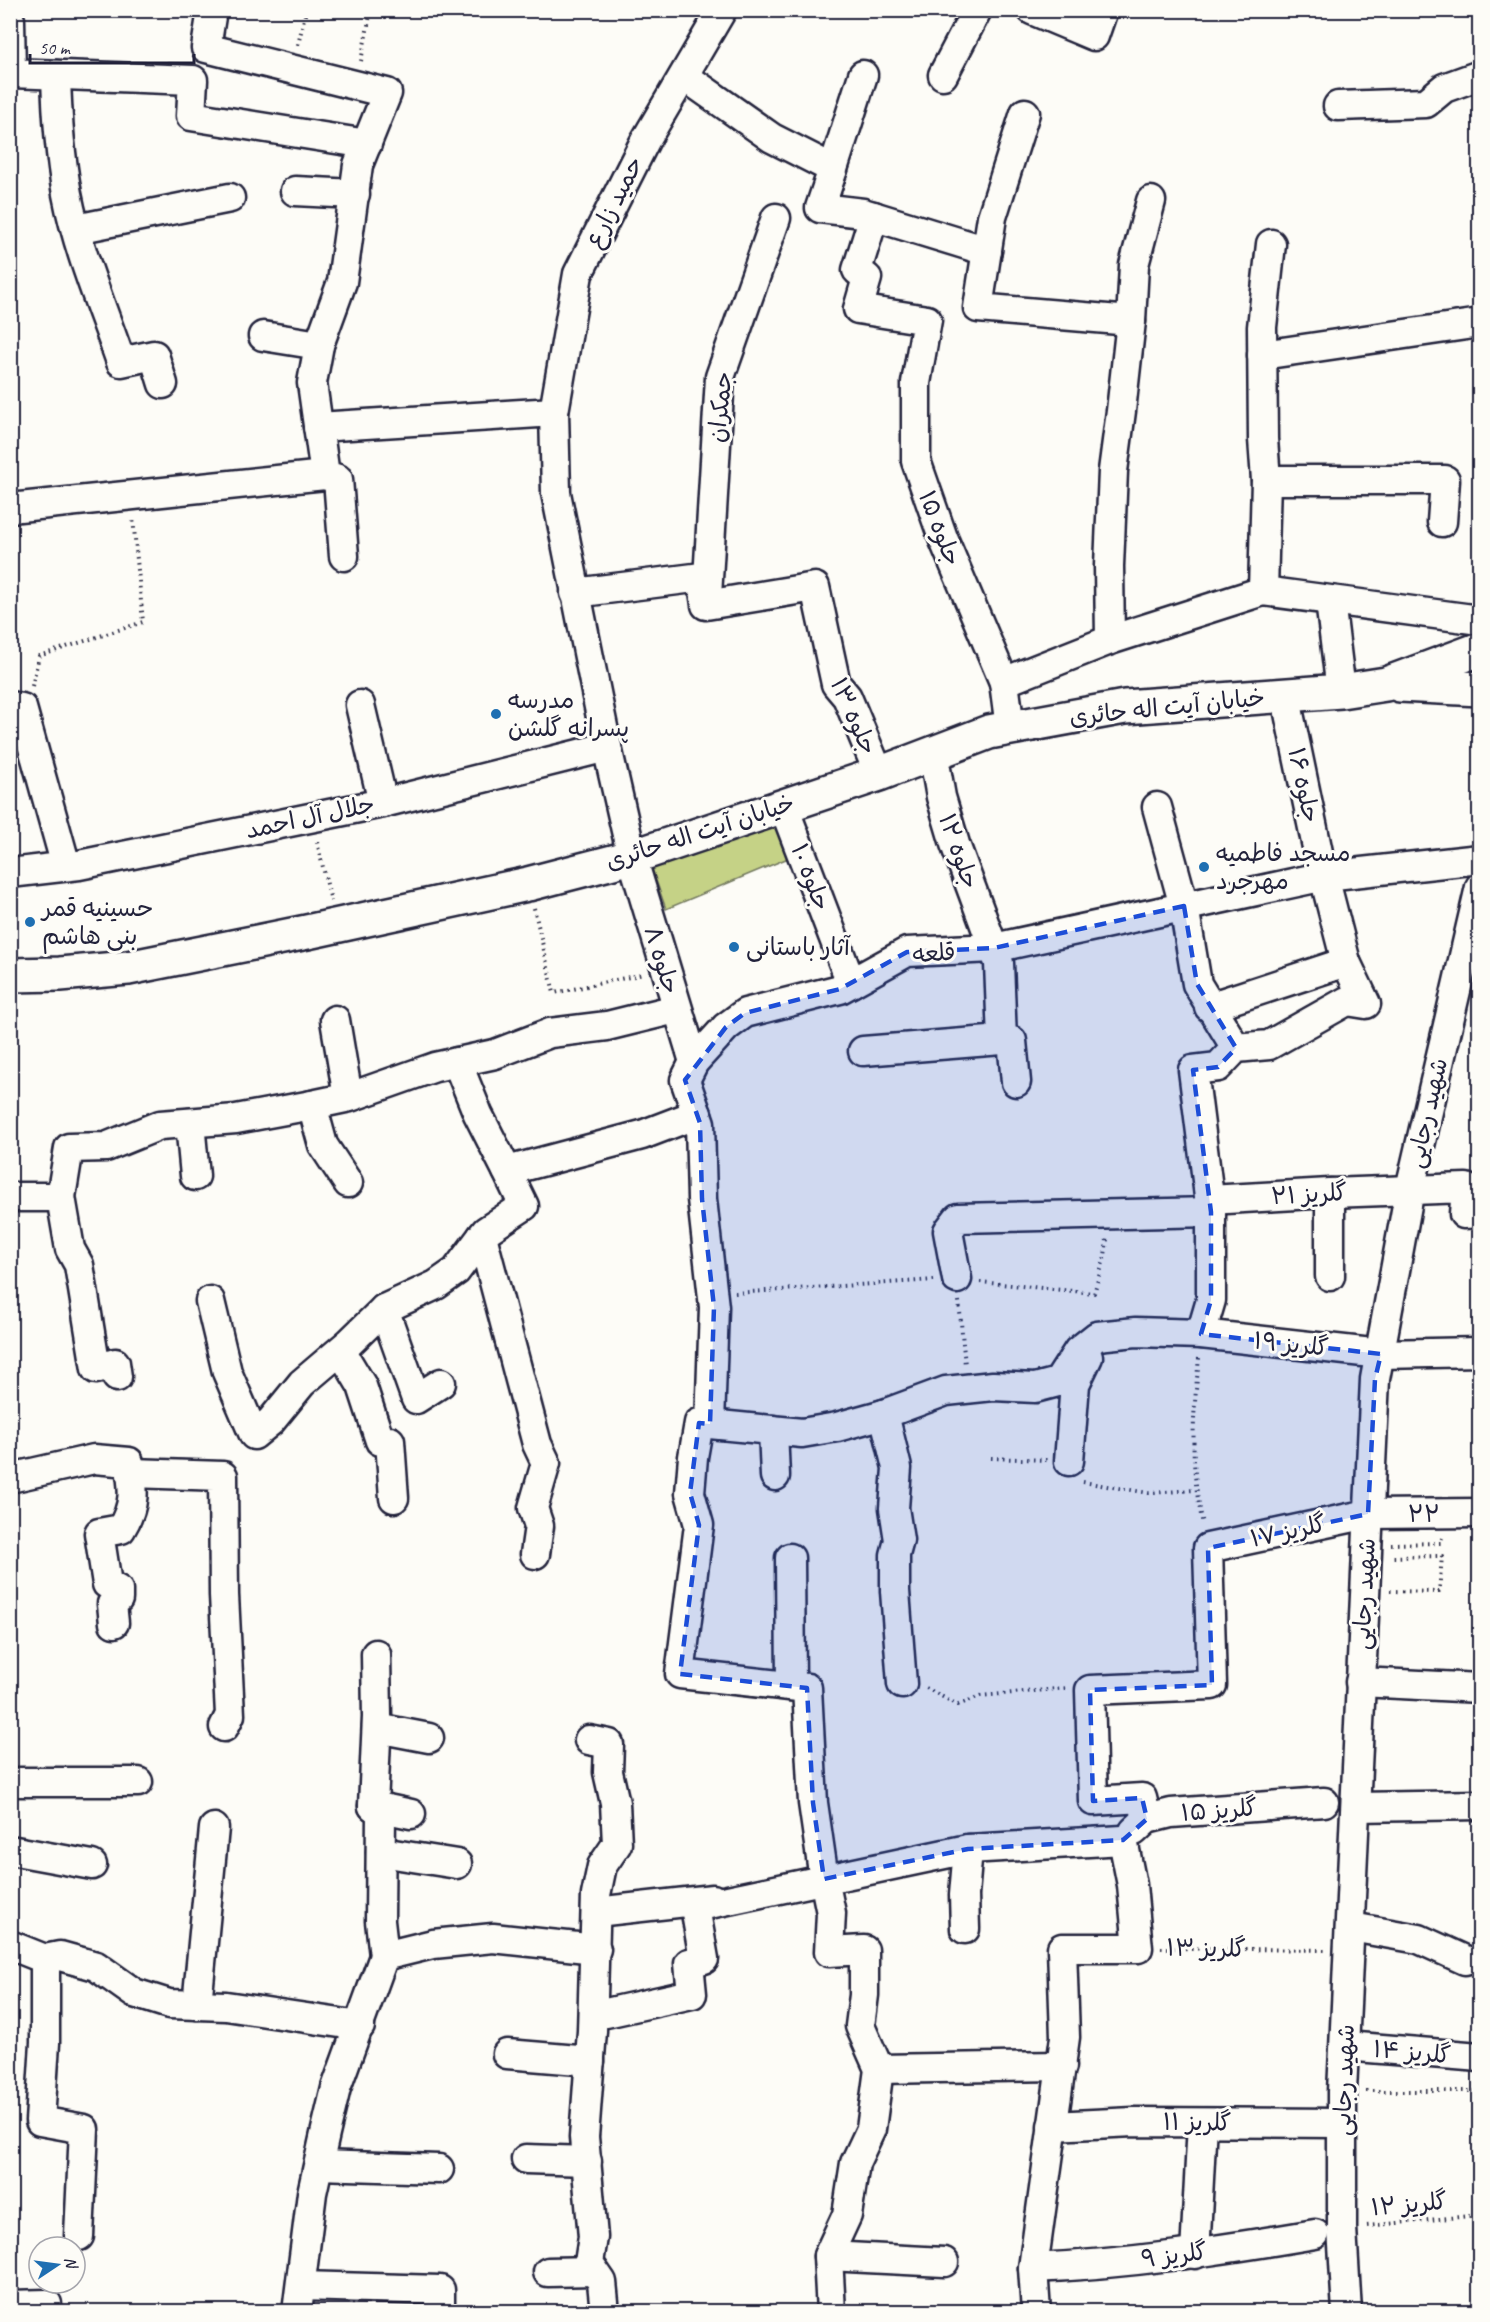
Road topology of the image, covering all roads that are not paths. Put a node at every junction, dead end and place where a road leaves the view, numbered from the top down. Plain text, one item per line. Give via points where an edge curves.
1 (212, 10) edge
2 (722, 10) edge
3 (977, 10) edge
4 (1032, 10) edge
5 (1103, 10) edge
6 (10, 20) edge
7 (56, 75) junction
8 (863, 75) dead end
9 (943, 75) dead end
10 (1479, 75) edge
11 (684, 76) junction
12 (1338, 106) dead end
13 (1025, 113) dead end
14 (367, 144) junction
15 (833, 169) junction
16 (295, 191) dead end
17 (355, 194) junction
18 (230, 198) dead end
19 (1151, 201) dead end
20 (874, 216) junction
21 (776, 218) dead end
22 (76, 229) junction
23 (1271, 243) dead end
24 (987, 251) junction
25 (1131, 321) junction
26 (1479, 323) edge
27 (263, 336) dead end
28 (319, 345) junction
29 (1262, 355) junction
30 (163, 384) dead end
31 (554, 412) junction
32 (318, 427) junction
33 (325, 475) junction
34 (1266, 480) junction
35 (10, 508) edge
36 (1442, 522) dead end
37 (344, 556) dead end
38 (1263, 591) junction
39 (575, 593) junction
40 (1330, 601) junction
41 (706, 605) junction
42 (1479, 620) edge
43 (1110, 640) junction
44 (1479, 649) edge
45 (1004, 682) junction
46 (1386, 684) junction
47 (1479, 689) edge
48 (1341, 691) junction
49 (1284, 694) junction
50 (360, 705) dead end
51 (16, 707) edge
52 (1010, 728) junction
53 (607, 747) junction
54 (933, 752) junction
55 (879, 774) junction
56 (383, 803) junction
57 (783, 806) junction
58 (1157, 807) dead end
59 (632, 857) junction
60 (1479, 859) edge
61 (66, 866) junction
62 (10, 873) edge
63 (1325, 876) junction
64 (1479, 887) edge
65 (1184, 906) junction
66 (1474, 932) edge
67 (994, 948) junction
68 (1346, 962) junction
69 (10, 975) edge
70 (851, 983) junction
71 (1209, 1007) junction
72 (676, 1009) junction
73 (335, 1020) dead end
74 (1002, 1040) junction
75 (1236, 1048) junction
76 (863, 1051) dead end
77 (457, 1062) junction
78 (690, 1071) junction
79 (1016, 1082) dead end
80 (348, 1097) junction
81 (312, 1105) junction
82 (697, 1114) junction
83 (190, 1123) junction
84 (507, 1170) junction
85 (195, 1176) dead end
86 (348, 1183) dead end
87 (1410, 1189) junction
88 (1330, 1193) junction
89 (10, 1197) edge
90 (61, 1197) junction
91 (1210, 1206) junction
92 (1479, 1213) edge
93 (482, 1236) junction
94 (1330, 1276) dead end
95 (957, 1279) road end
96 (210, 1301) dead end
97 (384, 1309) junction
98 (1201, 1334) junction
99 (1097, 1336) junction
100 (341, 1350) junction
101 (1479, 1352) edge
102 (1381, 1354) junction
103 (117, 1377) dead end
104 (441, 1383) dead end
105 (884, 1414) junction
106 (710, 1424) junction
107 (773, 1430) junction
108 (1069, 1461) road end
109 (130, 1468) junction
110 (17, 1473) edge
111 (775, 1476) dead end
112 (394, 1498) dead end
113 (1479, 1513) edge
114 (1368, 1514) junction
115 (535, 1554) dead end
116 (790, 1558) dead end
117 (114, 1623) dead end
118 (376, 1654) dead end
119 (1360, 1682) junction
120 (902, 1684) road end
121 (791, 1686) junction
122 (1479, 1688) edge
123 (224, 1727) dead end
124 (377, 1728) junction
125 (429, 1738) dead end
126 (589, 1740) dead end
127 (10, 1782) edge
128 (138, 1782) dead end
129 (1324, 1802) dead end
130 (1479, 1805) edge
131 (373, 1806) junction
132 (1356, 1807) junction
133 (411, 1814) dead end
134 (1147, 1819) junction
135 (214, 1828) dead end
136 (1123, 1840) junction
137 (968, 1849) junction
138 (10, 1850) edge
139 (381, 1852) junction
140 (457, 1864) dead end
141 (92, 1865) dead end
142 (824, 1880) junction
143 (745, 1896) junction
144 (596, 1912) junction
145 (965, 1929) dead end
146 (1350, 1939) junction
147 (10, 1945) edge
148 (596, 1949) junction
149 (384, 1956) junction
150 (45, 1959) junction
151 (1465, 1960) dead end
152 (197, 2005) junction
153 (606, 2013) dead end
154 (360, 2026) junction
155 (1345, 2046) junction
156 (507, 2054) dead end
157 (1479, 2057) edge
158 (590, 2061) junction
159 (1062, 2066) junction
160 (879, 2069) junction
161 (1202, 2123) junction
162 (1342, 2123) junction
163 (1052, 2126) junction
164 (526, 2159) dead end
165 (586, 2161) junction
166 (319, 2165) junction
167 (439, 2169) dead end
168 (1328, 2231) junction
169 (79, 2235) edge
170 (1195, 2254) junction
171 (828, 2256) junction
172 (944, 2262) dead end
173 (1033, 2268) junction
174 (594, 2271) junction
175 (548, 2272) dead end
176 (299, 2299) edge
177 (46, 2304) dead end
178 (10, 2305) edge
179 (440, 2312) edge
180 (605, 2312) edge
181 (831, 2312) edge
182 (1036, 2312) edge
183 (1347, 2312) edge

1 - 14 street via 206,48 387,93
2 - 11 street, حمید زارع
3 - 9 street
4 - 5 street via 1094,36
6 - 7 street via 11,73
7 - 14 street via 193,80 191,116
7 - 22 street via 57,127
8 - 15 street
10 - 12 street via 1444,88 1426,103
11 - 15 street via 772,138
11 - 31 street, حمید زارع via 645,141 578,274
13 - 24 street via 992,217
14 - 17 street via 358,165
15 - 20 street via 820,208
16 - 17 street
17 - 28 street via 342,282
18 - 22 street
19 - 25 street via 1134,265
20 - 24 street
20 - 45 street, جلوه ۱۵ via 857,270 867,278 858,309 927,320 916,383 915,460 943,538
21 - 41 street, جمکران via 720,377
22 - 30 street via 121,362 154,355
23 - 29 street
24 - 25 street via 978,308
25 - 43 street via 1113,471
26 - 29 street
27 - 28 street
28 - 32 street via 312,382
29 - 34 street
31 - 32 street
31 - 39 street, حمید زارع via 556,493
32 - 33 street
33 - 35 street
33 - 37 street via 338,479
34 - 36 street via 1445,480
34 - 38 street
38 - 40 street
38 - 43 street
39 - 41 street via 702,577
39 - 53 street, حمید زارع
40 - 42 street
40 - 48 street
41 - 55 street, جلوه ۱۳ via 815,587 836,684 847,697
43 - 45 street
44 - 46 main road
45 - 52 street, جلوه ۱۵
46 - 47 main road
46 - 48 main road, خیابان آیت اله حائری
48 - 49 main road, خیابان آیت اله حائری
49 - 52 main road, خیابان آیت اله حائری via 1125,707
49 - 63 street, جلوه ۱۶
50 - 56 street
51 - 61 street
52 - 54 main road, خیابان آیت اله حائری
53 - 56 street, جلال آل احمد
53 - 59 street, جلوه ۸
54 - 55 main road, خیابان آیت اله حائری
54 - 67 street, جلوه ۱۲ via 955,844
55 - 57 main road, خیابان آیت اله حائری
56 - 61 street, جلال آل احمد
57 - 59 main road, خیابان آیت اله حائری
57 - 70 street, جلوه ۱۰
58 - 65 street
59 - 69 main road, خیابان آیت اله حائری via 528,884 128,968
59 - 72 street, جلوه ۸
60 - 63 street, قلعه
61 - 62 street, جلال آل احمد
63 - 65 street, قلعه
63 - 68 street, جلوه ۱۶
64 - 66 street, شهید رجایی
65 - 67 street, قلعه
65 - 71 street via 1197,984
66 - 87 street, شهید رجایی
67 - 70 street, قلعه via 907,952
67 - 74 street, جلوه ۱۲ via 999,963
68 - 71 street
68 - 75 street, جلوه ۱۶ via 1366,1004 1347,1001 1269,1045
70 - 78 street, قلعه via 745,1013 726,1026
71 - 75 street
72 - 77 street via 608,1026 550,1033 495,1054
72 - 78 street, جلوه ۸
73 - 80 street
74 - 76 street
74 - 79 street via 1012,1041
75 - 91 street via 1218,1067 1193,1070
77 - 80 street
77 - 84 street
78 - 82 street, جلوه ۸
80 - 81 street
81 - 83 street
81 - 86 street via 323,1145
82 - 84 street via 642,1135
82 - 106 street, جلوه ۸ via 714,1306
83 - 85 street
83 - 90 street via 160,1125 106,1147 69,1148
84 - 93 street via 524,1206
87 - 88 street, گلریز ۲۱
87 - 92 street, گلریز ۲۱ via 1466,1188 1464,1214
87 - 102 street, شهید رجایی
88 - 91 street, گلریز ۲۱
88 - 94 street
89 - 90 street
90 - 103 street via 70,1249 79,1265 96,1369 115,1363
91 - 95 street, گلریز ۲۱ via 1109,1215 958,1218 948,1231
91 - 98 street via 1211,1300
93 - 97 street via 456,1271 436,1285
93 - 115 street via 537,1444 546,1463 533,1508 539,1526
96 - 100 street via 227,1372 255,1435 302,1383
97 - 100 street
97 - 104 street via 416,1399
98 - 99 street, گلریز ۱۹ via 1136,1332
98 - 102 street, گلریز ۱۹
99 - 105 street via 1078,1351 1058,1382 1035,1388 993,1386 946,1391
99 - 108 street via 1076,1384
100 - 112 street via 362,1386 380,1441 390,1441
101 - 102 street, گلریز ۱۹
102 - 114 street, شهید رجایی via 1375,1378
105 - 107 street via 802,1433
105 - 120 street via 897,1468 894,1508 899,1540 895,1591
106 - 107 street
106 - 121 street via 699,1423 693,1456 690,1493 699,1525 680,1674
107 - 111 street
109 - 110 street via 94,1459
109 - 117 street via 134,1487 130,1515 121,1529 99,1533 107,1584 118,1590 118,1599 112,1604
109 - 123 street via 226,1468 224,1595 230,1715
113 - 114 street, ۲۲
114 - 119 street, شهید رجایی
114 - 134 street, گلریز ۱۷ via 1208,1548 1212,1685 1090,1690 1093,1801 1142,1798
116 - 121 street
118 - 124 street
119 - 122 street
119 - 132 street, شهید رجایی
121 - 142 street via 807,1688 813,1803
124 - 125 street
124 - 131 street
126 - 144 street via 609,1744 608,1772 615,1803 617,1844 602,1866
127 - 128 street
129 - 134 street, گلریز ۱۵ via 1171,1813
130 - 132 street
131 - 133 street
131 - 139 street via 381,1813
132 - 146 street, شهید رجایی
134 - 136 street, گلریز ۱۵
135 - 152 street
136 - 137 street
136 - 159 street, گلریز ۱۳ via 1138,1948 1062,1948
137 - 142 street
137 - 145 street
138 - 141 street
139 - 140 street
139 - 149 street
142 - 143 street
142 - 160 street via 831,1914 829,1952 864,1950 860,2026
143 - 144 street
143 - 153 street via 695,1907 704,1959 689,1964 692,1994
144 - 148 street
146 - 151 street via 1419,1939
146 - 155 street, شهید رجایی
147 - 150 street
148 - 149 street via 493,1938 433,1944
148 - 158 street
149 - 154 street
150 - 152 street via 60,1956 96,1966 134,1993 169,2004
150 - 169 street via 40,2121 84,2129
152 - 154 street
154 - 166 street via 336,2088
155 - 157 street, گلریز ۱۴
155 - 162 street, شهید رجایی
156 - 158 street
158 - 165 street
159 - 160 street
159 - 163 street
160 - 171 street via 871,2129 855,2163 847,2215
161 - 162 street, گلریز ۱۱
161 - 163 street, گلریز ۱۱ via 1134,2121
161 - 170 street
162 - 168 street, شهید رجایی
163 - 173 street
164 - 165 street
165 - 174 street via 592,2237 589,2263
166 - 167 street
166 - 176 street
168 - 170 street, گلریز ۹
168 - 183 street, شهید رجایی
170 - 173 street, گلریز ۹
171 - 172 street
171 - 181 street
173 - 182 street
174 - 175 street
174 - 180 street via 602,2282
176 - 179 street via 440,2290
177 - 178 street

